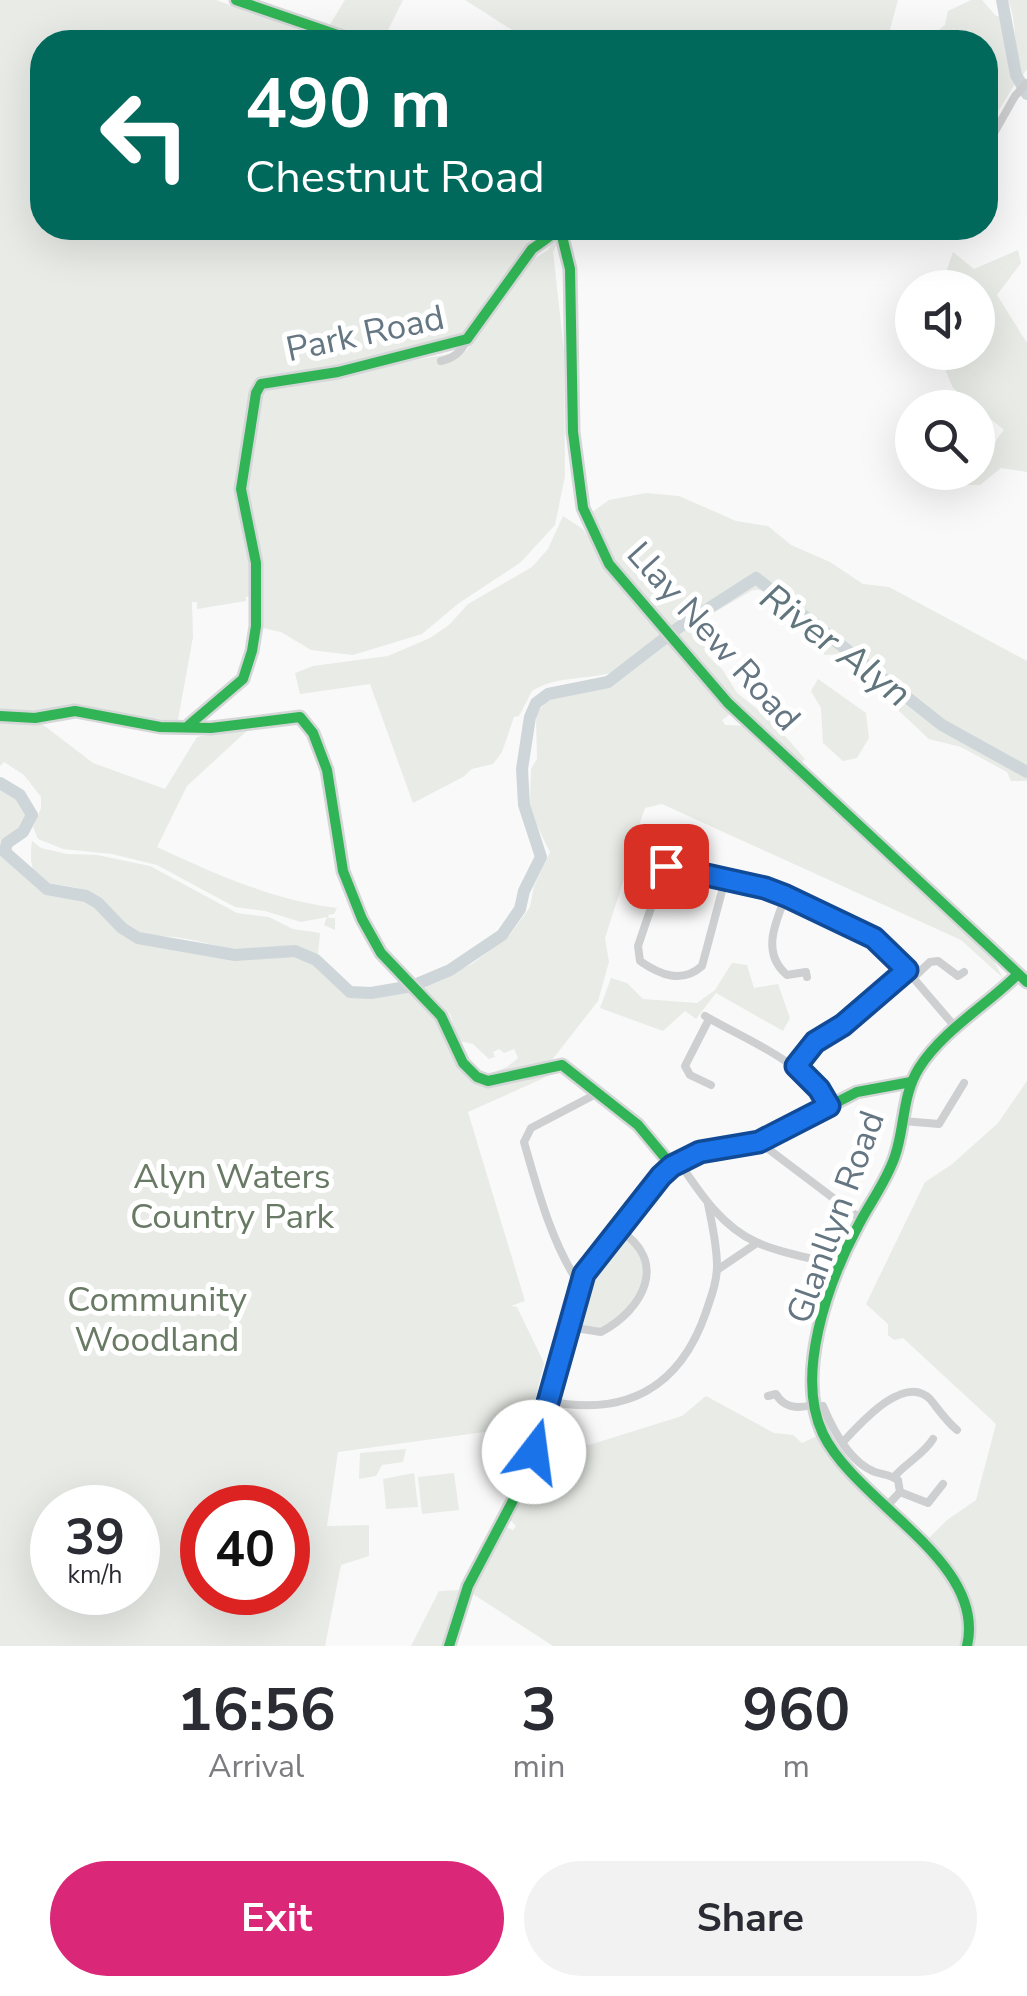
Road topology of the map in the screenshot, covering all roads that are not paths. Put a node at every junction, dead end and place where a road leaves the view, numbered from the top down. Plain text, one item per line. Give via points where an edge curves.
1 (236, 0) edge
2 (323, 30) edge
3 (1027, 83) edge
4 (998, 126) edge
5 (544, 240) edge
6 (564, 240) edge
7 (467, 339) junction
8 (441, 361) dead end
9 (0, 716) edge
10 (189, 725) junction
11 (672, 846) dead end
12 (666, 866) junction
13 (725, 880) junction
14 (786, 896) junction
15 (806, 972) dead end
16 (964, 972) dead end
17 (910, 974) junction
18 (1022, 978) edge
19 (956, 1029) junction
20 (796, 1066) junction
21 (911, 1082) junction
22 (709, 1083) dead end
23 (964, 1083) dead end
24 (598, 1094) junction
25 (829, 1106) junction
26 (903, 1120) junction
27 (759, 1142) junction
28 (676, 1164) junction
29 (708, 1204) junction
30 (862, 1219) junction
31 (619, 1230) junction
32 (758, 1243) junction
33 (841, 1266) junction
34 (717, 1270) junction
35 (579, 1284) junction
36 (568, 1328) junction
37 (774, 1393) dead end
38 (547, 1402) junction
39 (818, 1406) junction
40 (957, 1430) dead end
41 (933, 1439) dead end
42 (842, 1442) junction
43 (894, 1477) junction
44 (943, 1484) dead end
45 (900, 1492) junction
46 (885, 1508) junction
47 (449, 1646) edge
48 (967, 1646) edge

1 - 2 street
3 - 4 street
5 - 7 street, Park Road
6 - 18 street, Llay New Road via 583,508 609,564 728,703
7 - 8 street
7 - 10 street, Park Road via 261,384 241,489 256,563 252,651 243,679
9 - 10 street via 75,711 160,727
10 - 24 street via 300,718 313,730 332,790 343,872 371,936 438,1010 460,1061 488,1080 562,1065
11 - 12 street
12 - 13 street
12 - 13 street via 638,946 640,961 678,977 702,966
13 - 14 street
14 - 15 street via 770,942 777,966 787,974
14 - 17 street via 874,938
16 - 17 street via 952,974 938,961
17 - 19 street
17 - 20 street via 815,1042
18 - 19 street, Glanllyn Road
19 - 21 street, Glanllyn Road
20 - 22 street via 707,1017 685,1066
20 - 25 street
21 - 25 street via 867,1088
21 - 26 street, Glanllyn Road
23 - 26 street via 939,1124
24 - 28 street
24 - 35 street via 531,1128 524,1142 544,1210
25 - 27 street
26 - 30 street, Glanllyn Road via 893,1162
27 - 28 street via 700,1152
27 - 30 street
28 - 29 street
28 - 31 street
29 - 32 street
29 - 34 street
30 - 33 street, Glanllyn Road
31 - 35 street
31 - 36 street via 635,1240 646,1260 634,1309 602,1332
32 - 33 street
32 - 34 street
33 - 39 street, Glanllyn Road via 812,1367 809,1388
34 - 38 street via 690,1349 656,1386 606,1405
35 - 36 street
36 - 38 street
37 - 39 street via 788,1406
38 - 47 street via 526,1472 468,1586
39 - 42 street
39 - 46 street, Glanllyn Road via 832,1451
40 - 42 street via 914,1390 884,1404
41 - 43 street
42 - 43 street via 856,1460
43 - 45 street
44 - 45 street via 928,1503
45 - 46 street
46 - 48 street, Glanllyn Road via 961,1592 970,1614

